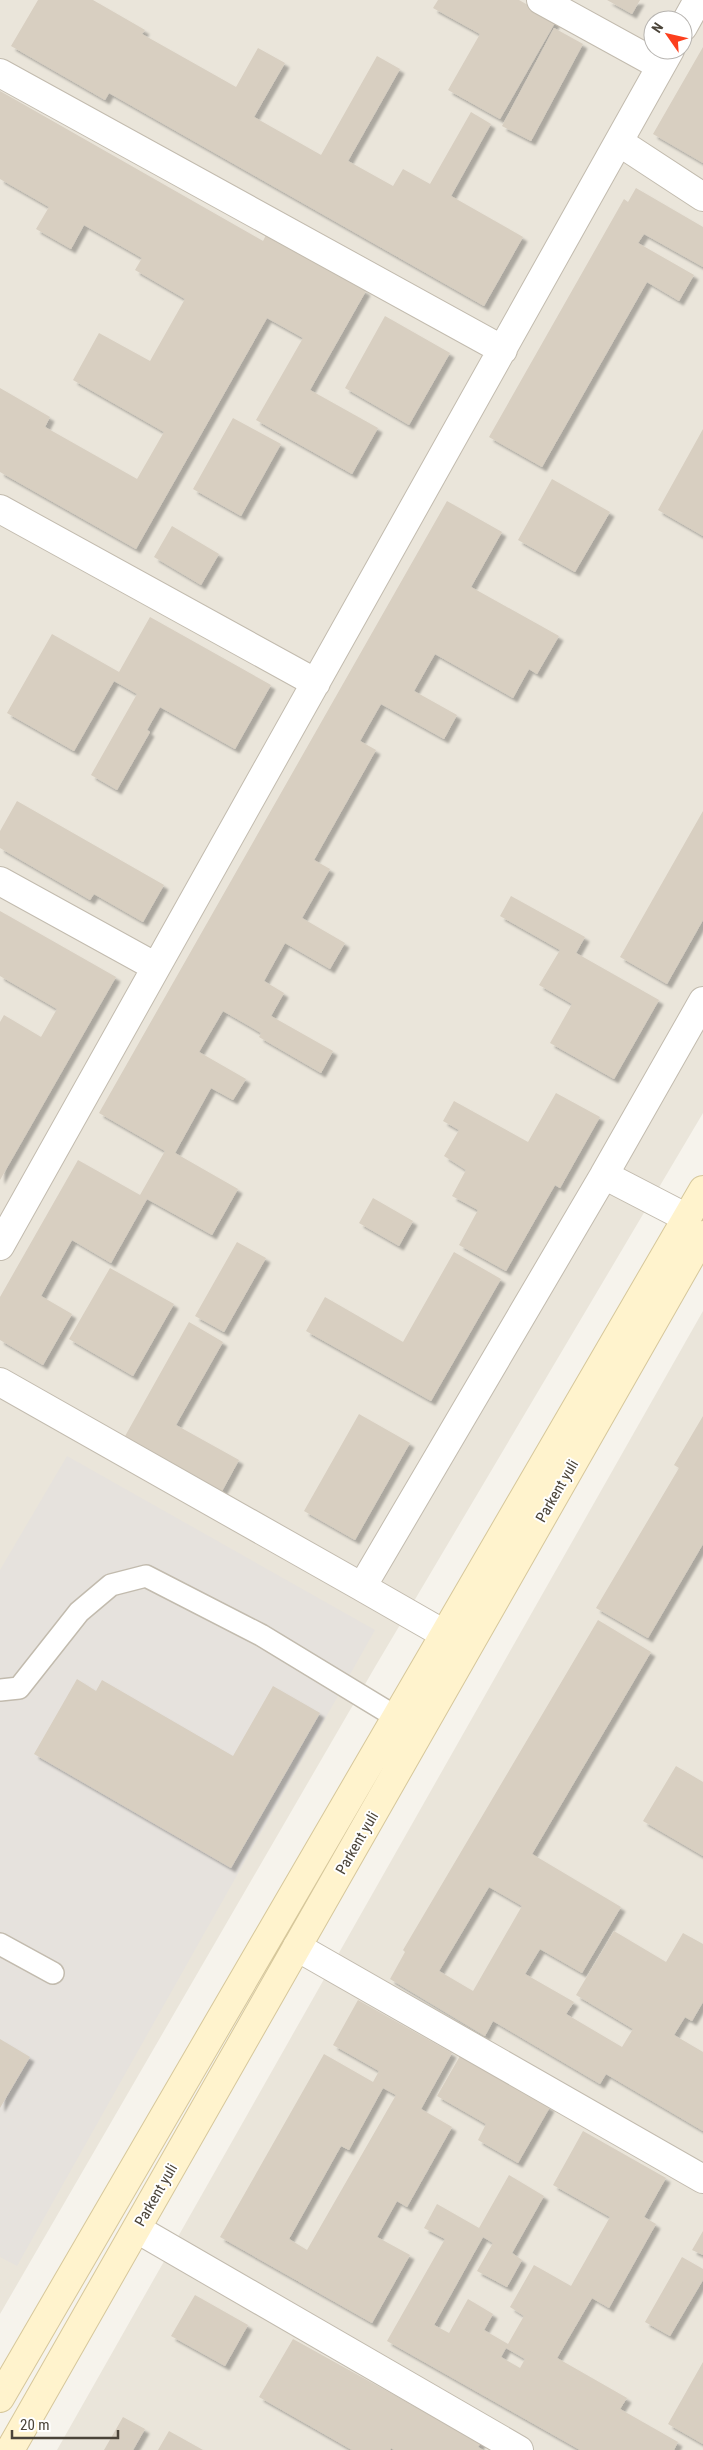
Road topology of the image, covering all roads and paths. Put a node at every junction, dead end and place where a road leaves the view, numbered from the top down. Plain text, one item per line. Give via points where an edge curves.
1 (541, 0) edge
2 (643, 47) edge
3 (665, 60) edge
4 (0, 73) edge
5 (619, 142) junction
6 (703, 197) edge
7 (503, 350) junction
8 (0, 509) edge
9 (316, 683) junction
10 (0, 881) edge
11 (156, 968) junction
12 (703, 1001) edge
13 (604, 1175) junction
14 (703, 1190) edge
15 (695, 1227) edge
16 (0, 1246) edge
17 (0, 1382) edge
18 (362, 1588) junction
19 (445, 1634) junction
20 (468, 1648) junction
21 (0, 1690) edge
22 (396, 1717) junction
23 (0, 1944) edge
24 (297, 1947) junction
25 (53, 1973) dead end
26 (703, 2180) edge
27 (137, 2229) junction
28 (0, 2398) edge
29 (10, 2450) edge
30 (519, 2450) edge

1 - 2 street
3 - 5 street
4 - 7 street
5 - 6 street
5 - 7 street
7 - 9 street
8 - 9 street
9 - 11 street
10 - 11 street
11 - 16 street
12 - 13 street
13 - 15 street
13 - 18 street
14 - 15 street, Parkent yuli
15 - 19 street, Parkent yuli
15 - 20 street, Parkent yuli
17 - 18 street
18 - 19 street
19 - 20 street
19 - 22 street, Parkent yuli
20 - 24 street, Parkent yuli
21 - 22 lane via 19,1688 79,1612 111,1585 146,1576 262,1635
22 - 28 street, Parkent yuli
23 - 25 lane
24 - 26 street
24 - 27 street, Parkent yuli
27 - 29 street, Parkent yuli
27 - 30 street

